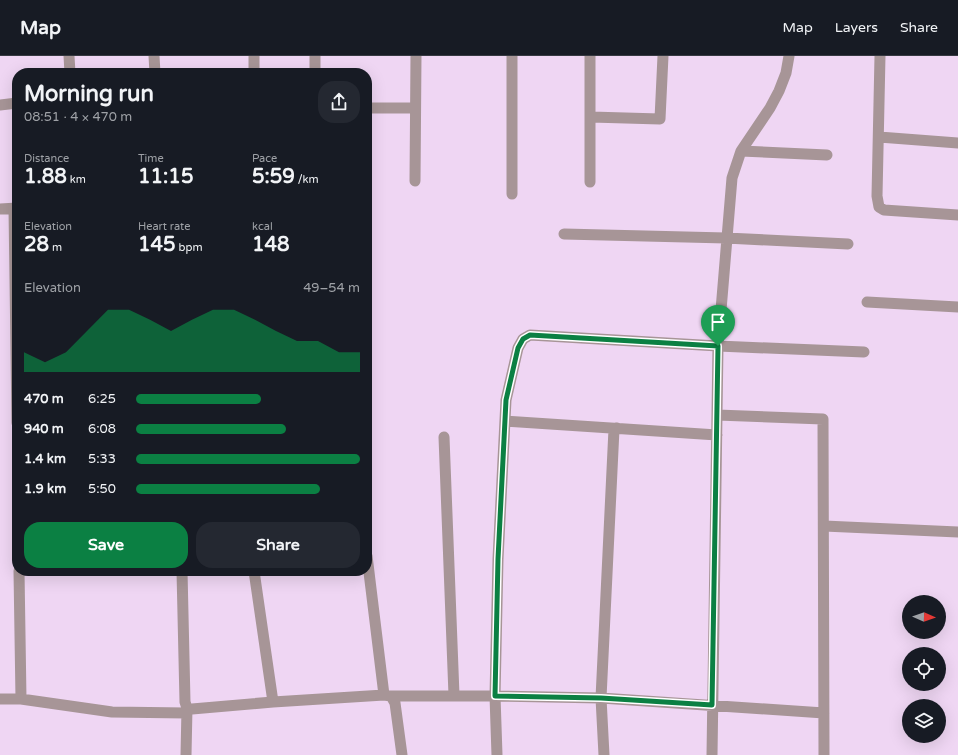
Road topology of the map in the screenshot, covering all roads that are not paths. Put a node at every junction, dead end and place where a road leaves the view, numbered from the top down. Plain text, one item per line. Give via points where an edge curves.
1 (69, 56) edge
2 (154, 56) edge
3 (254, 56) edge
4 (314, 56) edge
5 (416, 56) edge
6 (512, 56) edge
7 (590, 56) edge
8 (664, 56) edge
9 (789, 56) edge
10 (880, 56) edge
11 (70, 68) edge
12 (155, 68) edge
13 (254, 68) edge
14 (315, 68) edge
15 (12, 104) edge
16 (0, 105) edge
17 (372, 108) edge
18 (414, 108) junction
19 (590, 117) junction
20 (879, 137) junction
21 (958, 142) edge
22 (741, 151) junction
23 (827, 155) dead end
24 (415, 181) dead end
25 (590, 182) dead end
26 (512, 194) dead end
27 (12, 208) edge
28 (0, 209) edge
29 (958, 215) edge
30 (564, 234) dead end
31 (726, 238) junction
32 (848, 244) dead end
33 (867, 302) dead end
34 (958, 306) edge
35 (718, 346) junction
36 (864, 352) dead end
37 (717, 415) junction
38 (505, 421) junction
39 (615, 428) junction
40 (717, 435) junction
41 (444, 437) dead end
42 (824, 526) junction
43 (958, 532) edge
44 (19, 576) edge
45 (182, 576) edge
46 (255, 576) edge
47 (370, 576) edge
48 (454, 695) junction
49 (388, 696) junction
50 (495, 696) junction
51 (601, 698) junction
52 (0, 699) edge
53 (21, 699) junction
54 (274, 702) junction
55 (712, 705) junction
56 (186, 710) junction
57 (824, 713) junction
58 (186, 755) edge
59 (402, 755) edge
60 (497, 755) edge
61 (604, 755) edge
62 (712, 755) edge
63 (824, 755) edge

1 - 11 street
2 - 12 street
3 - 13 street
4 - 14 street
5 - 18 street
6 - 26 street
7 - 19 street
8 - 19 street via 660,119
9 - 22 street via 779,91
10 - 20 street
15 - 16 street
17 - 18 street
18 - 24 street
19 - 25 street
20 - 21 street
20 - 29 street via 879,207 884,210
22 - 23 street
22 - 31 street via 732,178
27 - 28 street
30 - 31 street
31 - 32 street
31 - 35 street
33 - 34 street
35 - 36 street
35 - 37 street
35 - 38 street via 530,335 523,339 518,348 506,400
37 - 40 street
37 - 42 street via 823,419
38 - 39 street
38 - 50 street
39 - 40 street
39 - 51 street
40 - 55 street
41 - 48 street
42 - 43 street
42 - 57 street
44 - 53 street
45 - 56 street
46 - 54 street
47 - 49 street
48 - 49 street
48 - 50 street
49 - 54 street
49 - 59 street via 395,703
50 - 51 street
50 - 60 street
51 - 55 street
51 - 61 street
52 - 53 street
53 - 56 street via 112,712
54 - 56 street
55 - 57 street
55 - 62 street
56 - 58 street
57 - 63 street

